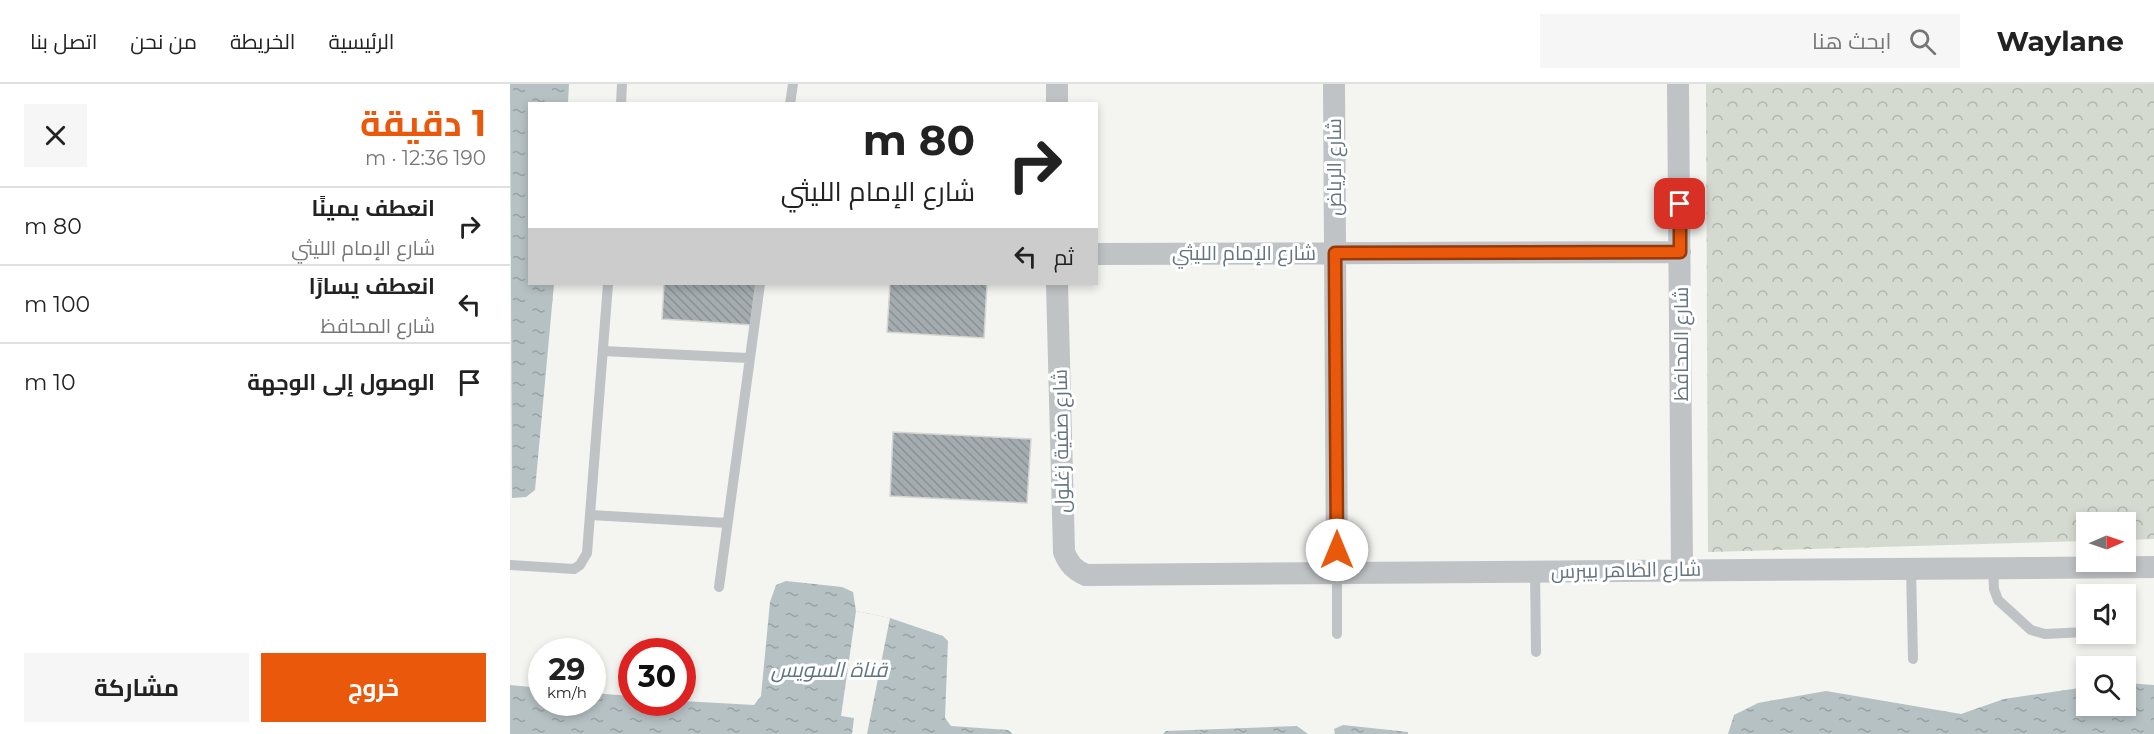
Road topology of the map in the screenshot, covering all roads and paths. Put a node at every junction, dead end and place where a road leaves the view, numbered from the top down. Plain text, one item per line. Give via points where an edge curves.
1 (622, 84) edge
2 (793, 84) edge
3 (1057, 84) edge
4 (1334, 84) edge
5 (1678, 84) edge
6 (621, 102) edge
7 (790, 102) edge
8 (1057, 102) edge
9 (1680, 252) junction
10 (1335, 253) junction
11 (1098, 254) edge
12 (608, 285) edge
13 (760, 285) edge
14 (1057, 285) edge
15 (603, 351) junction
16 (748, 358) junction
17 (591, 515) junction
18 (727, 523) junction
19 (510, 565) edge
20 (1994, 567) junction
21 (2154, 567) edge
22 (1911, 568) junction
23 (1682, 569) junction
24 (1535, 571) junction
25 (1337, 573) junction
26 (1099, 576) joint
27 (719, 587) dead end
28 (2076, 632) edge
29 (1337, 634) dead end
30 (1536, 652) dead end
31 (1913, 659) dead end

1 - 6 lane
2 - 7 lane
3 - 8 street
4 - 10 street, شارع الرياض
5 - 9 street, شارع المحافظ
9 - 10 street, شارع الإمام الليثي
9 - 23 street, شارع المحافظ
10 - 11 street, شارع الإمام الليثي
10 - 25 street, شارع الرياض
12 - 15 lane
13 - 16 lane
14 - 26 street, شارع صفية زغلول via 1064,552 1076,571
15 - 16 lane
15 - 17 lane
16 - 18 lane
17 - 18 lane
17 - 19 lane via 587,553 580,565 565,570
18 - 27 lane
20 - 21 street, شارع الظاهر بيبرس
20 - 22 street, شارع الظاهر بيبرس
20 - 28 lane via 1998,600 2031,630 2045,634
22 - 23 street, شارع الظاهر بيبرس
22 - 31 lane
23 - 24 street, شارع الظاهر بيبرس
24 - 25 street, شارع الظاهر بيبرس
24 - 30 lane
25 - 26 street, شارع الظاهر بيبرس
25 - 29 lane

